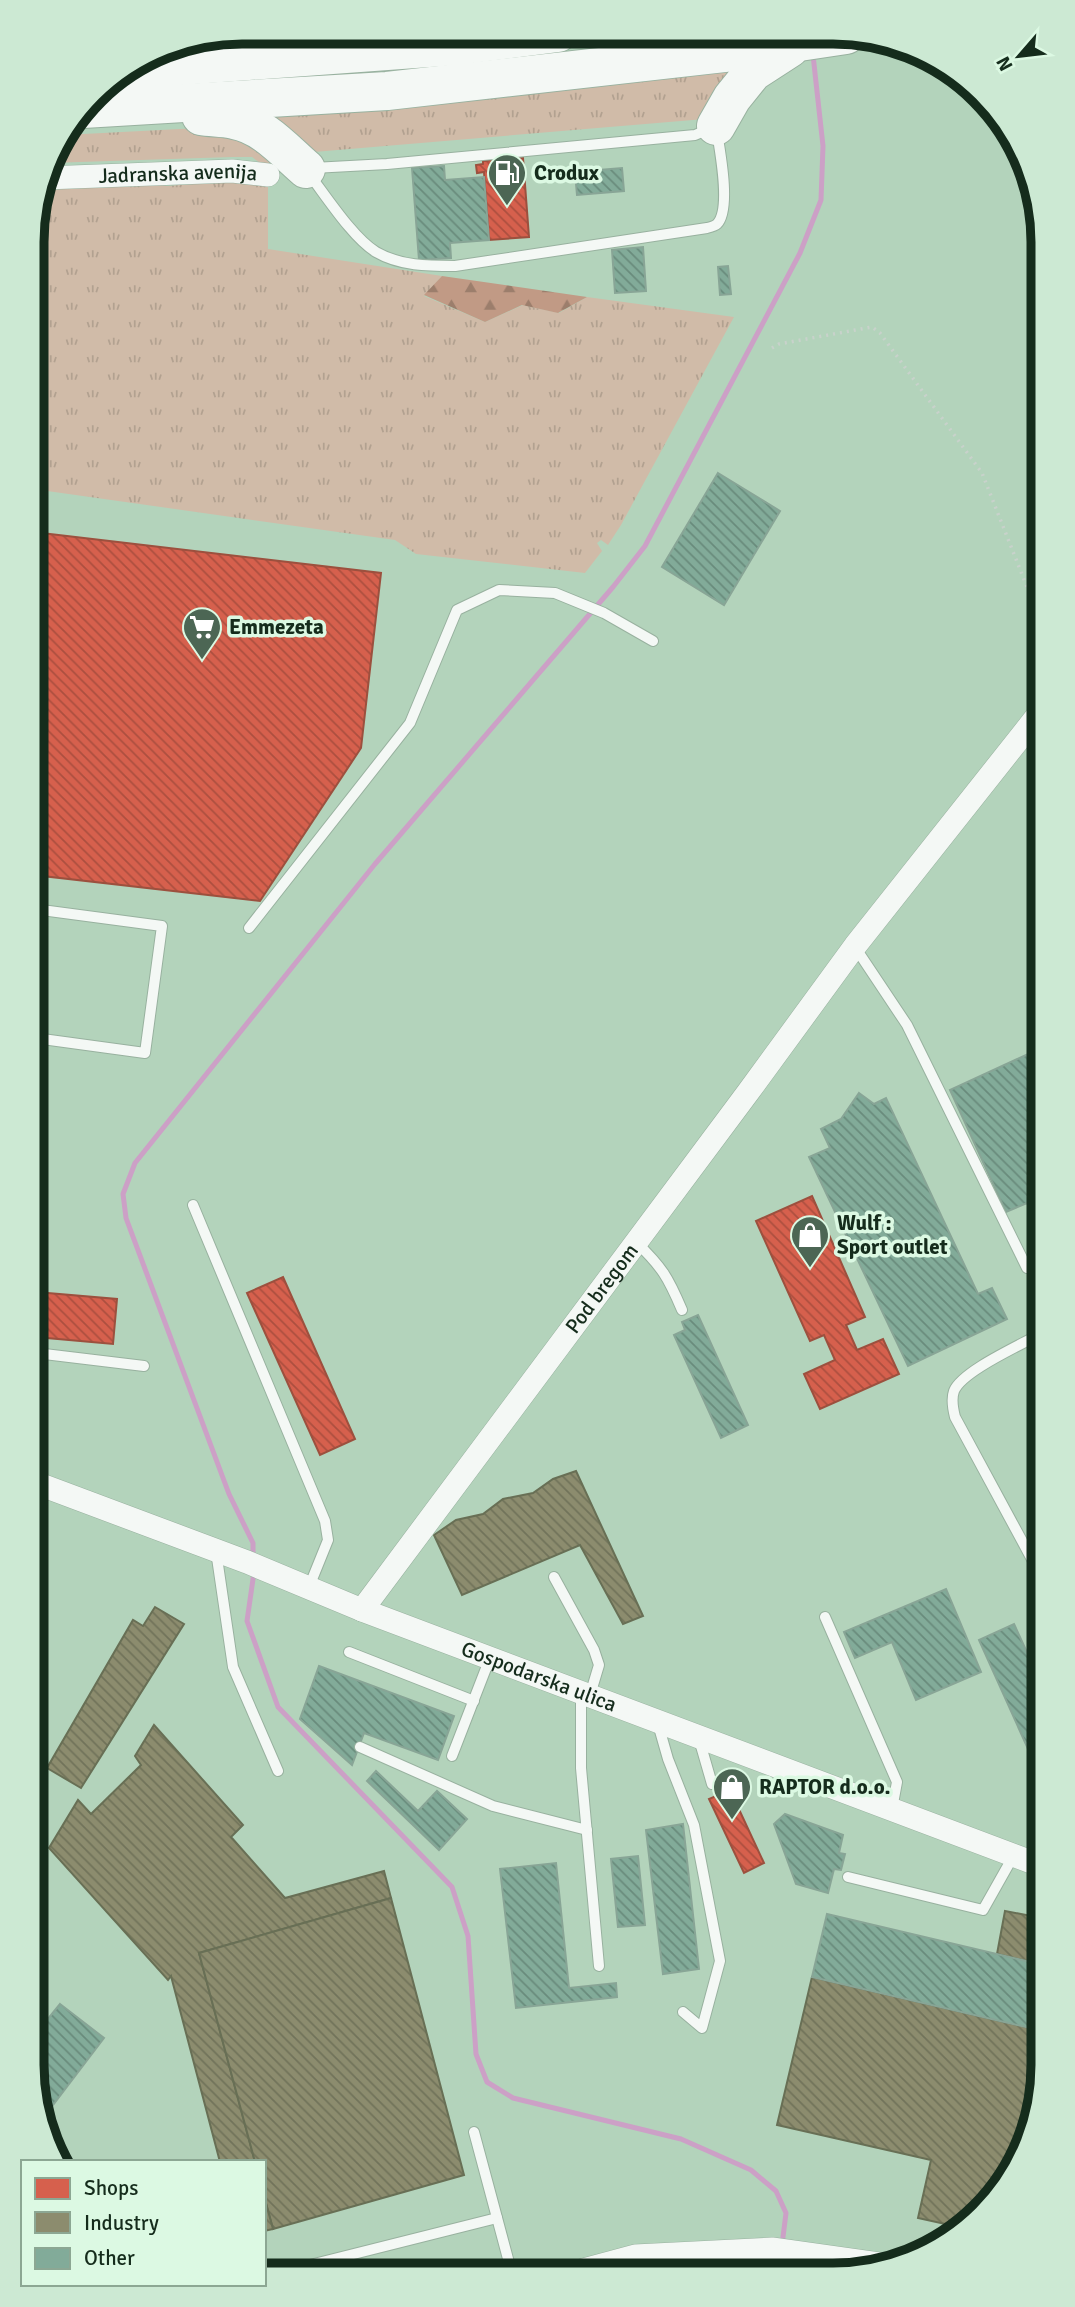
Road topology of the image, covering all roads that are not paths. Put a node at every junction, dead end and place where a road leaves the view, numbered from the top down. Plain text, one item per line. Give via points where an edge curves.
1 (472, 44) edge
2 (786, 44) edge
3 (811, 44) edge
4 (145, 69) edge
5 (152, 105) junction
6 (96, 108) edge
7 (716, 126) junction
8 (287, 172) junction
9 (55, 178) edge
10 (653, 640) dead end
11 (1031, 724) edge
12 (44, 910) edge
13 (249, 929) dead end
14 (855, 946) junction
15 (44, 1039) edge
16 (193, 1205) dead end
17 (636, 1242) junction
18 (1027, 1268) dead end
19 (682, 1310) dead end
20 (1031, 1339) edge
21 (44, 1354) edge
22 (144, 1366) dead end
23 (44, 1486) edge
24 (216, 1551) junction
25 (1031, 1558) edge
26 (554, 1577) dead end
27 (309, 1587) junction
28 (362, 1611) junction
29 (825, 1617) dead end
30 (349, 1652) dead end
31 (490, 1658) junction
32 (585, 1694) junction
33 (474, 1701) junction
34 (657, 1721) junction
35 (698, 1737) junction
36 (360, 1747) dead end
37 (452, 1756) dead end
38 (278, 1771) dead end
39 (712, 1784) dead end
40 (892, 1809) junction
41 (587, 1830) junction
42 (1030, 1857) edge
43 (848, 1877) dead end
44 (599, 1966) dead end
45 (682, 2012) dead end
46 (474, 2132) dead end
47 (497, 2218) junction
48 (861, 2262) edge
49 (318, 2263) edge
50 (509, 2263) edge
51 (609, 2263) edge

1 - 4 highway
2 - 5 highway via 387,91
3 - 7 highway via 752,72
5 - 6 highway
5 - 8 highway via 249,124 263,131
7 - 8 lane via 695,135
7 - 8 lane via 725,200 717,224 455,266 420,266 376,252
8 - 9 street, Jadranska avenija
10 - 13 lane via 555,593 499,590 457,610 410,723
11 - 14 street, Pod bregom
12 - 15 lane via 162,926 145,1053
14 - 17 street, Pod bregom
14 - 18 lane via 907,1025
16 - 27 lane via 325,1521 328,1540
17 - 19 lane via 660,1266
17 - 28 street, Pod bregom
20 - 25 lane via 960,1382 952,1405
21 - 22 lane
23 - 24 street, Gospodarska ulica
24 - 27 street, Gospodarska ulica
24 - 38 lane via 233,1667
26 - 32 lane via 599,1665
27 - 28 street, Gospodarska ulica
28 - 31 street, Gospodarska ulica
29 - 40 lane via 897,1782
30 - 33 lane
31 - 32 street, Gospodarska ulica
31 - 33 lane
32 - 34 street, Gospodarska ulica
32 - 41 lane via 581,1768
33 - 37 lane
34 - 35 street, Gospodarska ulica
34 - 45 lane via 694,1825 720,1961 702,2028
35 - 39 lane
35 - 40 street, Gospodarska ulica
36 - 41 lane via 493,1806
40 - 42 street, Gospodarska ulica
41 - 44 lane
42 - 43 lane via 984,1910
46 - 47 lane
47 - 49 lane
47 - 50 lane
48 - 51 street via 781,2251 635,2256

